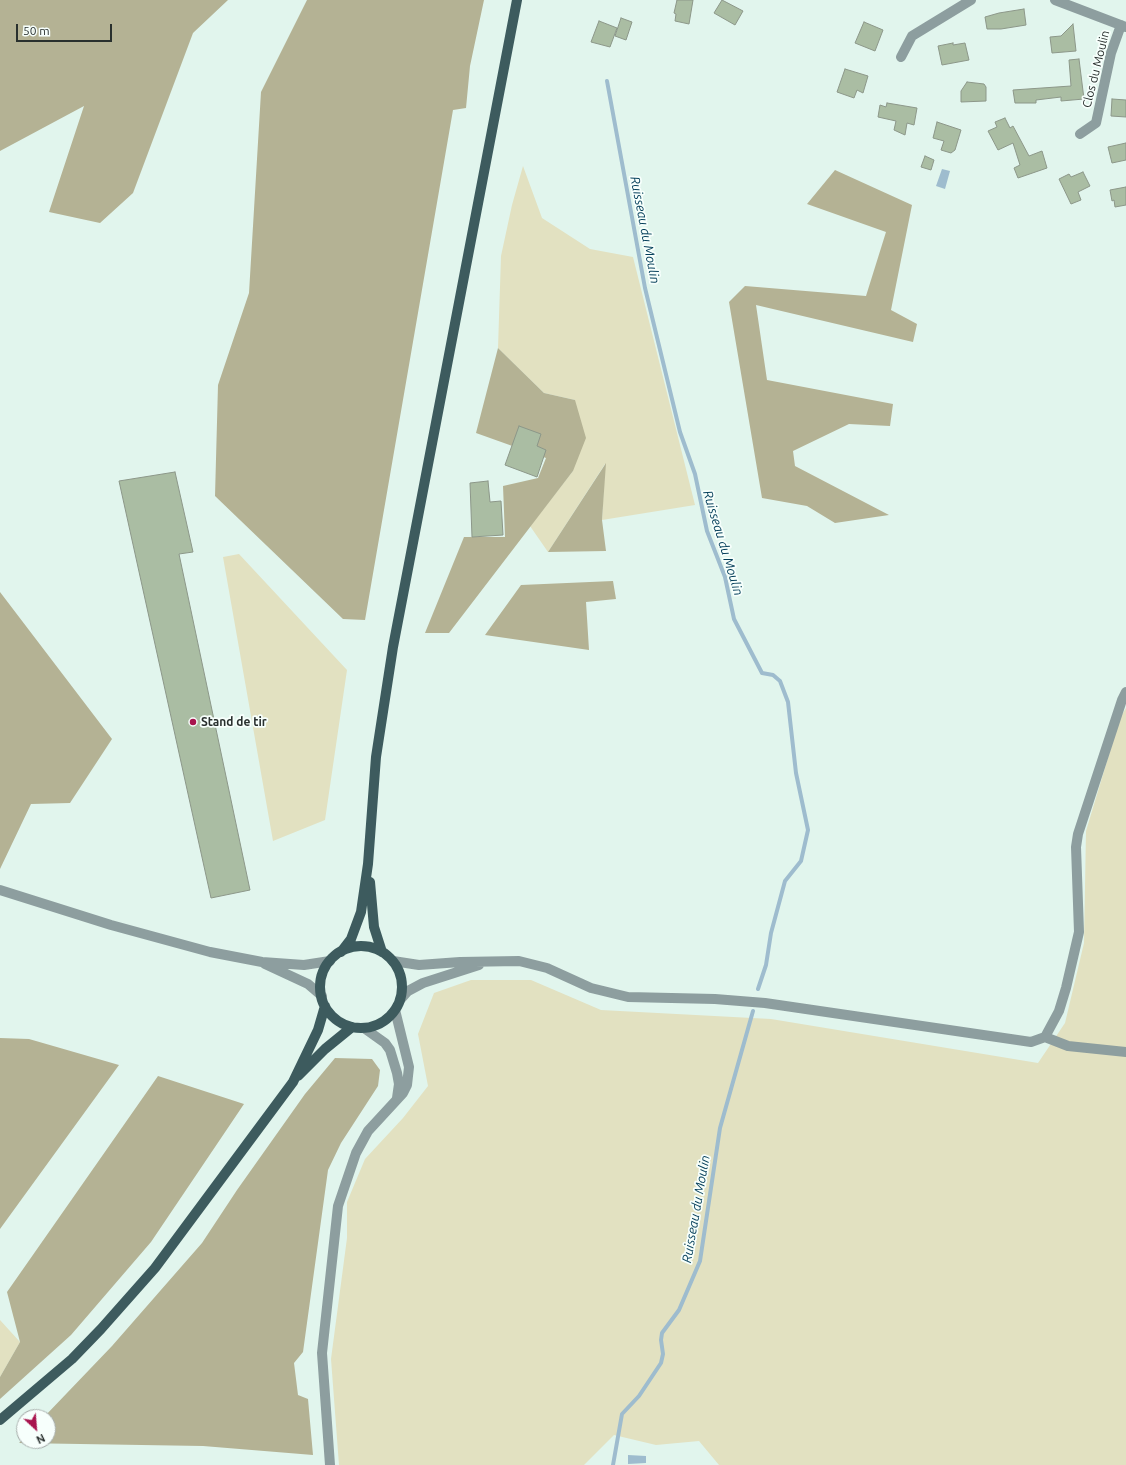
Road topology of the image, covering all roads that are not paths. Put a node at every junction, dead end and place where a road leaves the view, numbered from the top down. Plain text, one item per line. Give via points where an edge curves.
1 (517, 0) edge
2 (971, 0) edge
3 (1055, 0) edge
4 (1123, 26) edge
5 (902, 57) dead end
6 (1080, 134) dead end
7 (1126, 692) edge
8 (368, 864) junction
9 (0, 890) edge
10 (342, 952) junction
11 (382, 952) junction
12 (330, 961) junction
13 (393, 961) junction
14 (494, 961) junction
15 (262, 962) junction
16 (400, 1000) junction
17 (323, 1001) junction
18 (395, 1010) junction
19 (352, 1027) junction
20 (364, 1028) junction
21 (1045, 1037) junction
22 (1126, 1052) edge
23 (292, 1082) junction
24 (397, 1098) junction
25 (0, 1420) edge
26 (330, 1465) edge

1 - 8 main road via 393,647 376,757
2 - 5 street via 912,36
3 - 4 street, Clos du Moulin
4 - 6 street, Clos du Moulin via 1111,53 1096,123
7 - 21 street via 1078,834 1076,847 1079,932 1059,1011
8 - 10 main road via 357,926
8 - 11 main road via 372,920
9 - 15 street via 111,925 210,952
10 - 11 main road via 362,946
10 - 12 main road
11 - 13 main road
12 - 15 street via 304,965
12 - 17 main road via 322,978
13 - 14 street via 419,965
13 - 16 main road via 402,982
14 - 16 street via 430,980 408,990
14 - 21 street via 519,961 547,968 591,988 628,997 765,1003 1031,1042
15 - 17 street via 308,984
16 - 18 main road
17 - 19 main road via 334,1018
17 - 23 main road via 318,1030
18 - 20 main road via 384,1021
18 - 24 street via 409,1067 408,1085
19 - 20 main road
19 - 23 main road via 325,1049
20 - 24 street via 385,1043 390,1050 399,1084
21 - 22 street via 1068,1046
23 - 25 main road via 150,1273 101,1330 72,1359
24 - 26 street via 368,1132 356,1152 338,1206 322,1353

